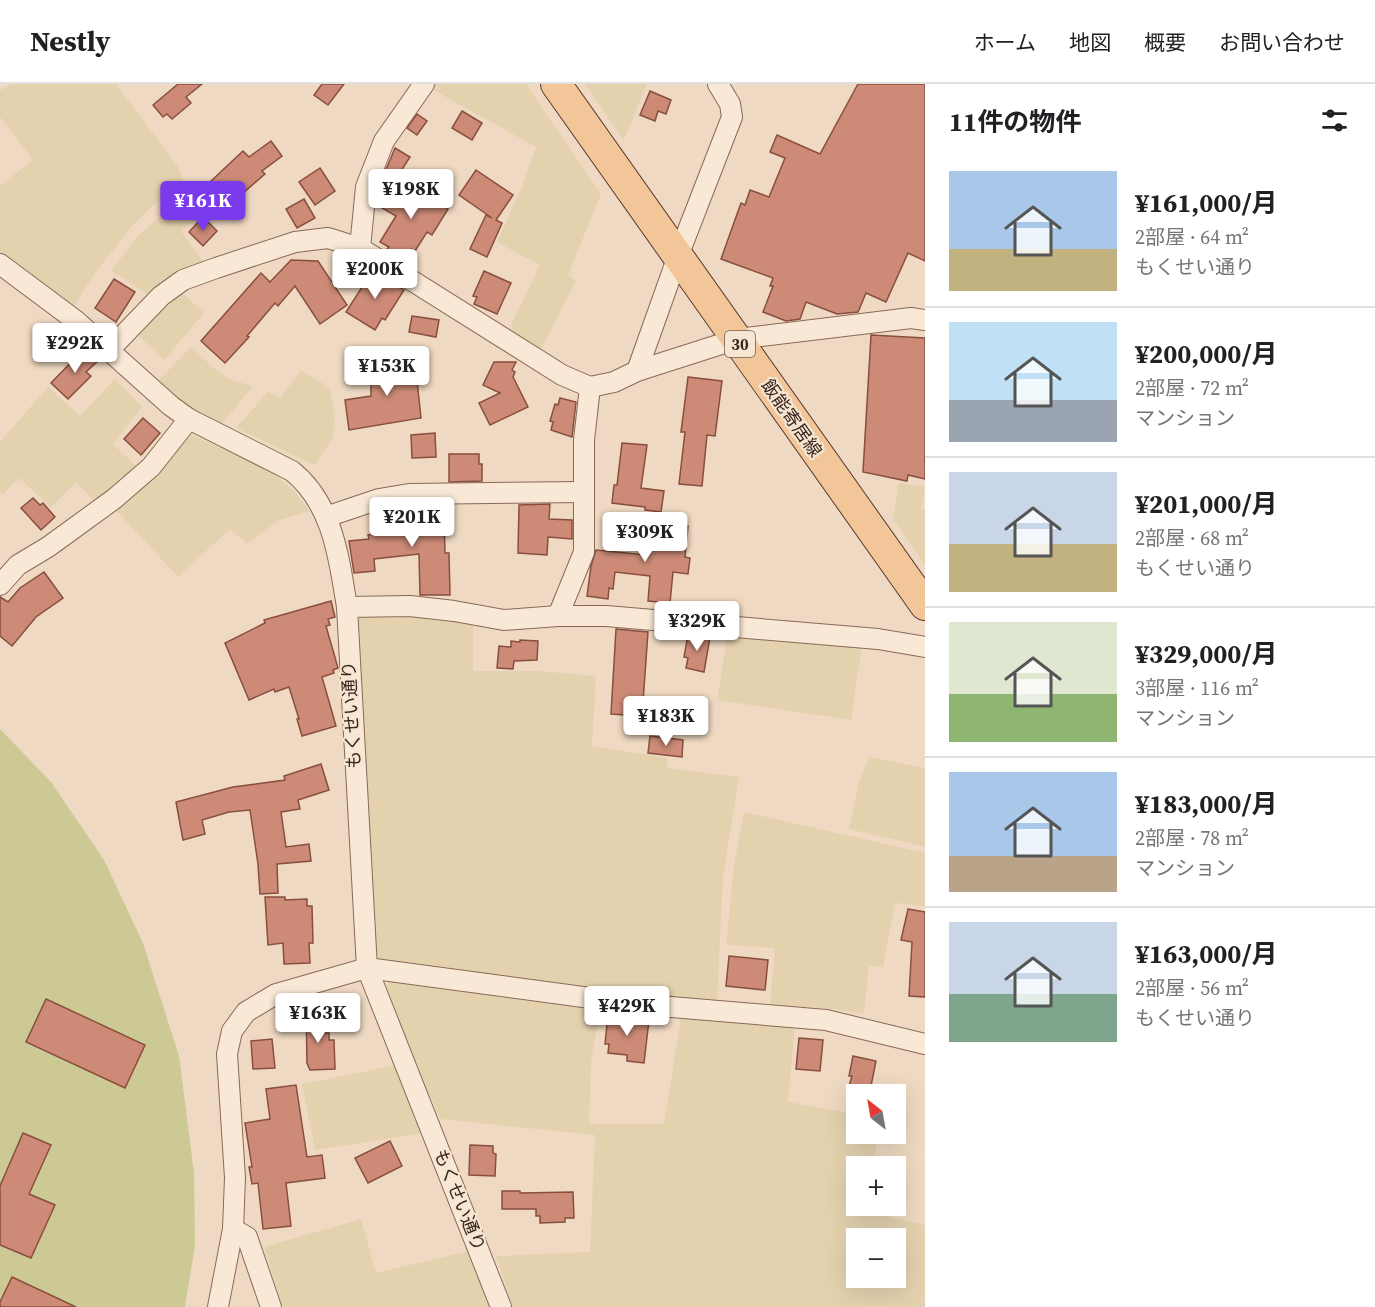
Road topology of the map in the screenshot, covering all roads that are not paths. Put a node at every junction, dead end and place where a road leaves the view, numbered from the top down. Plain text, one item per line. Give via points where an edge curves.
1 (424, 84) edge
2 (556, 84) edge
3 (718, 84) edge
4 (360, 248) junction
5 (678, 256) junction
6 (0, 264) edge
7 (925, 320) edge
8 (737, 339) junction
9 (109, 350) junction
10 (637, 371) junction
11 (590, 387) junction
12 (189, 419) junction
13 (584, 492) junction
14 (326, 517) junction
15 (0, 585) edge
16 (925, 605) edge
17 (347, 607) junction
18 (558, 616) junction
19 (925, 647) edge
20 (367, 968) junction
21 (925, 1044) edge
22 (233, 1229) junction
23 (218, 1307) edge
24 (271, 1307) edge
25 (501, 1307) edge

1 - 4 street via 384,141 366,188
2 - 5 main road, 飯能寄居線 / 30
3 - 5 street via 732,117
4 - 9 street via 328,238 295,242 183,280 161,296
4 - 11 street via 562,375
5 - 8 main road, 飯能寄居線 / 30
5 - 10 street
6 - 9 street, もくせい通り
7 - 8 street via 911,318
8 - 10 street
8 - 16 main road, 飯能寄居線 / 30
9 - 12 street, もくせい通り
10 - 11 street via 614,382
11 - 13 street
12 - 14 street, もくせい通り via 292,471 304,480
12 - 15 street via 150,467 114,499 18,565
13 - 14 street via 409,494 379,499
13 - 18 street via 584,552
14 - 17 street, もくせい通り via 340,561
17 - 18 street via 410,606 504,620
17 - 20 street, もくせい通り
18 - 19 street via 606,616 878,639
20 - 21 street via 635,1004 826,1020
20 - 22 street via 276,994 246,1012 232,1031 227,1054 235,1178
20 - 25 street, もくせい通り
22 - 23 street
22 - 24 street via 247,1236

